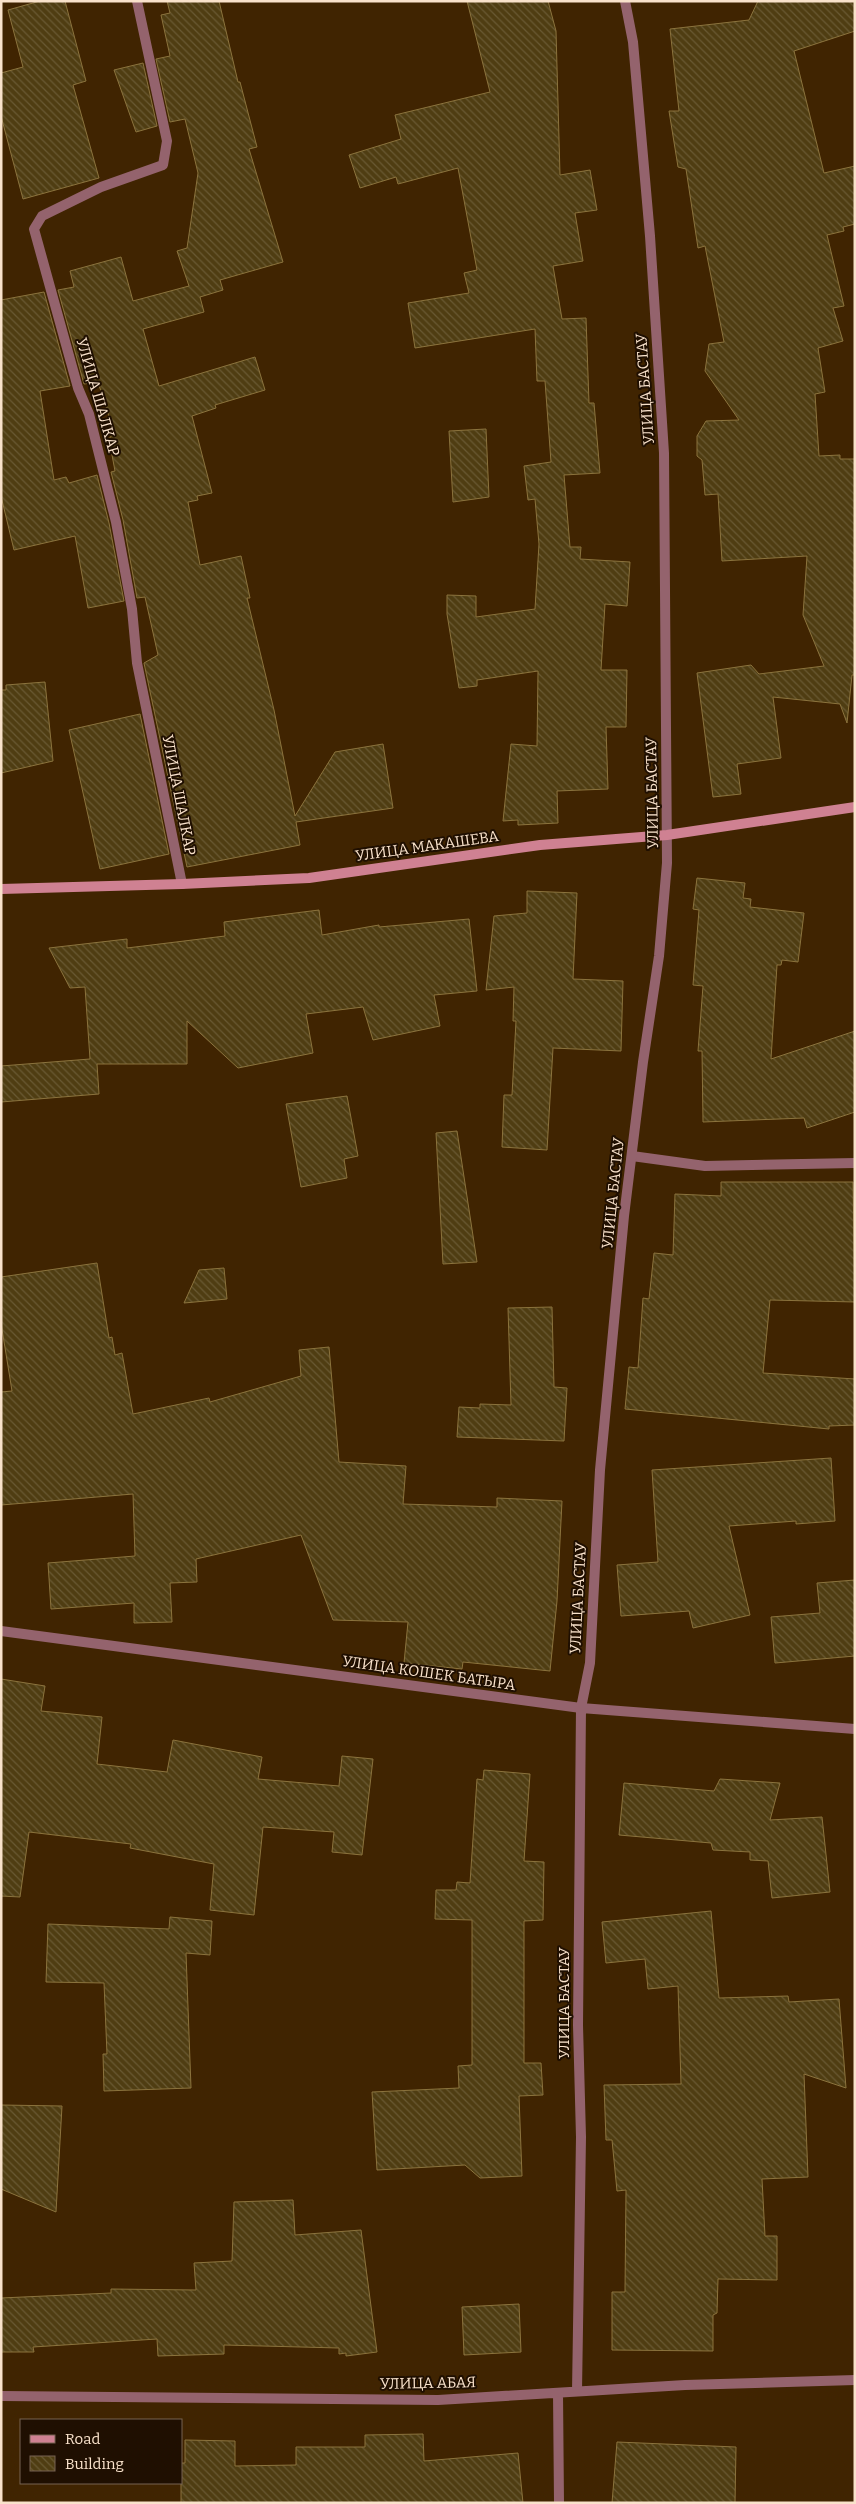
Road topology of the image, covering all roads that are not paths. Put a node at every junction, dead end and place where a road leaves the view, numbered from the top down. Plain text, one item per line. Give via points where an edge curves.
1 (138, 1) edge
2 (625, 1) edge
3 (855, 808) edge
4 (667, 835) junction
5 (182, 884) junction
6 (1, 889) edge
7 (632, 1156) junction
8 (855, 1163) edge
9 (1, 1631) edge
10 (580, 1708) junction
11 (855, 1729) edge
12 (855, 2380) edge
13 (577, 2391) junction
14 (558, 2392) junction
15 (1, 2396) edge
16 (559, 2503) edge

1 - 5 street, УЛИЦА ШАЛКАР via 167,141 164,165 100,187 42,216 34,229 78,388 89,414 116,522 132,609 137,663
2 - 4 street, УЛИЦА БАСТАУ via 633,42 650,236 664,452
3 - 4 street, УЛИЦА МАКАШЕВА
4 - 5 street, УЛИЦА МАКАШЕВА via 540,846 309,878
4 - 7 street, УЛИЦА БАСТАУ via 660,956
5 - 6 street, УЛИЦА МАКАШЕВА
7 - 8 street via 705,1166
7 - 10 street, УЛИЦА БАСТАУ via 600,1470 590,1663
9 - 10 street, УЛИЦА КОШЕК БАТЫРА
10 - 11 street, УЛИЦА КОШЕК БАТЫРА
10 - 13 street, УЛИЦА БАСТАУ via 578,2025 581,2137
12 - 13 street, УЛИЦА АБАЯ
13 - 14 street, УЛИЦА АБАЯ
14 - 15 street, УЛИЦА АБАЯ via 438,2400
14 - 16 street

